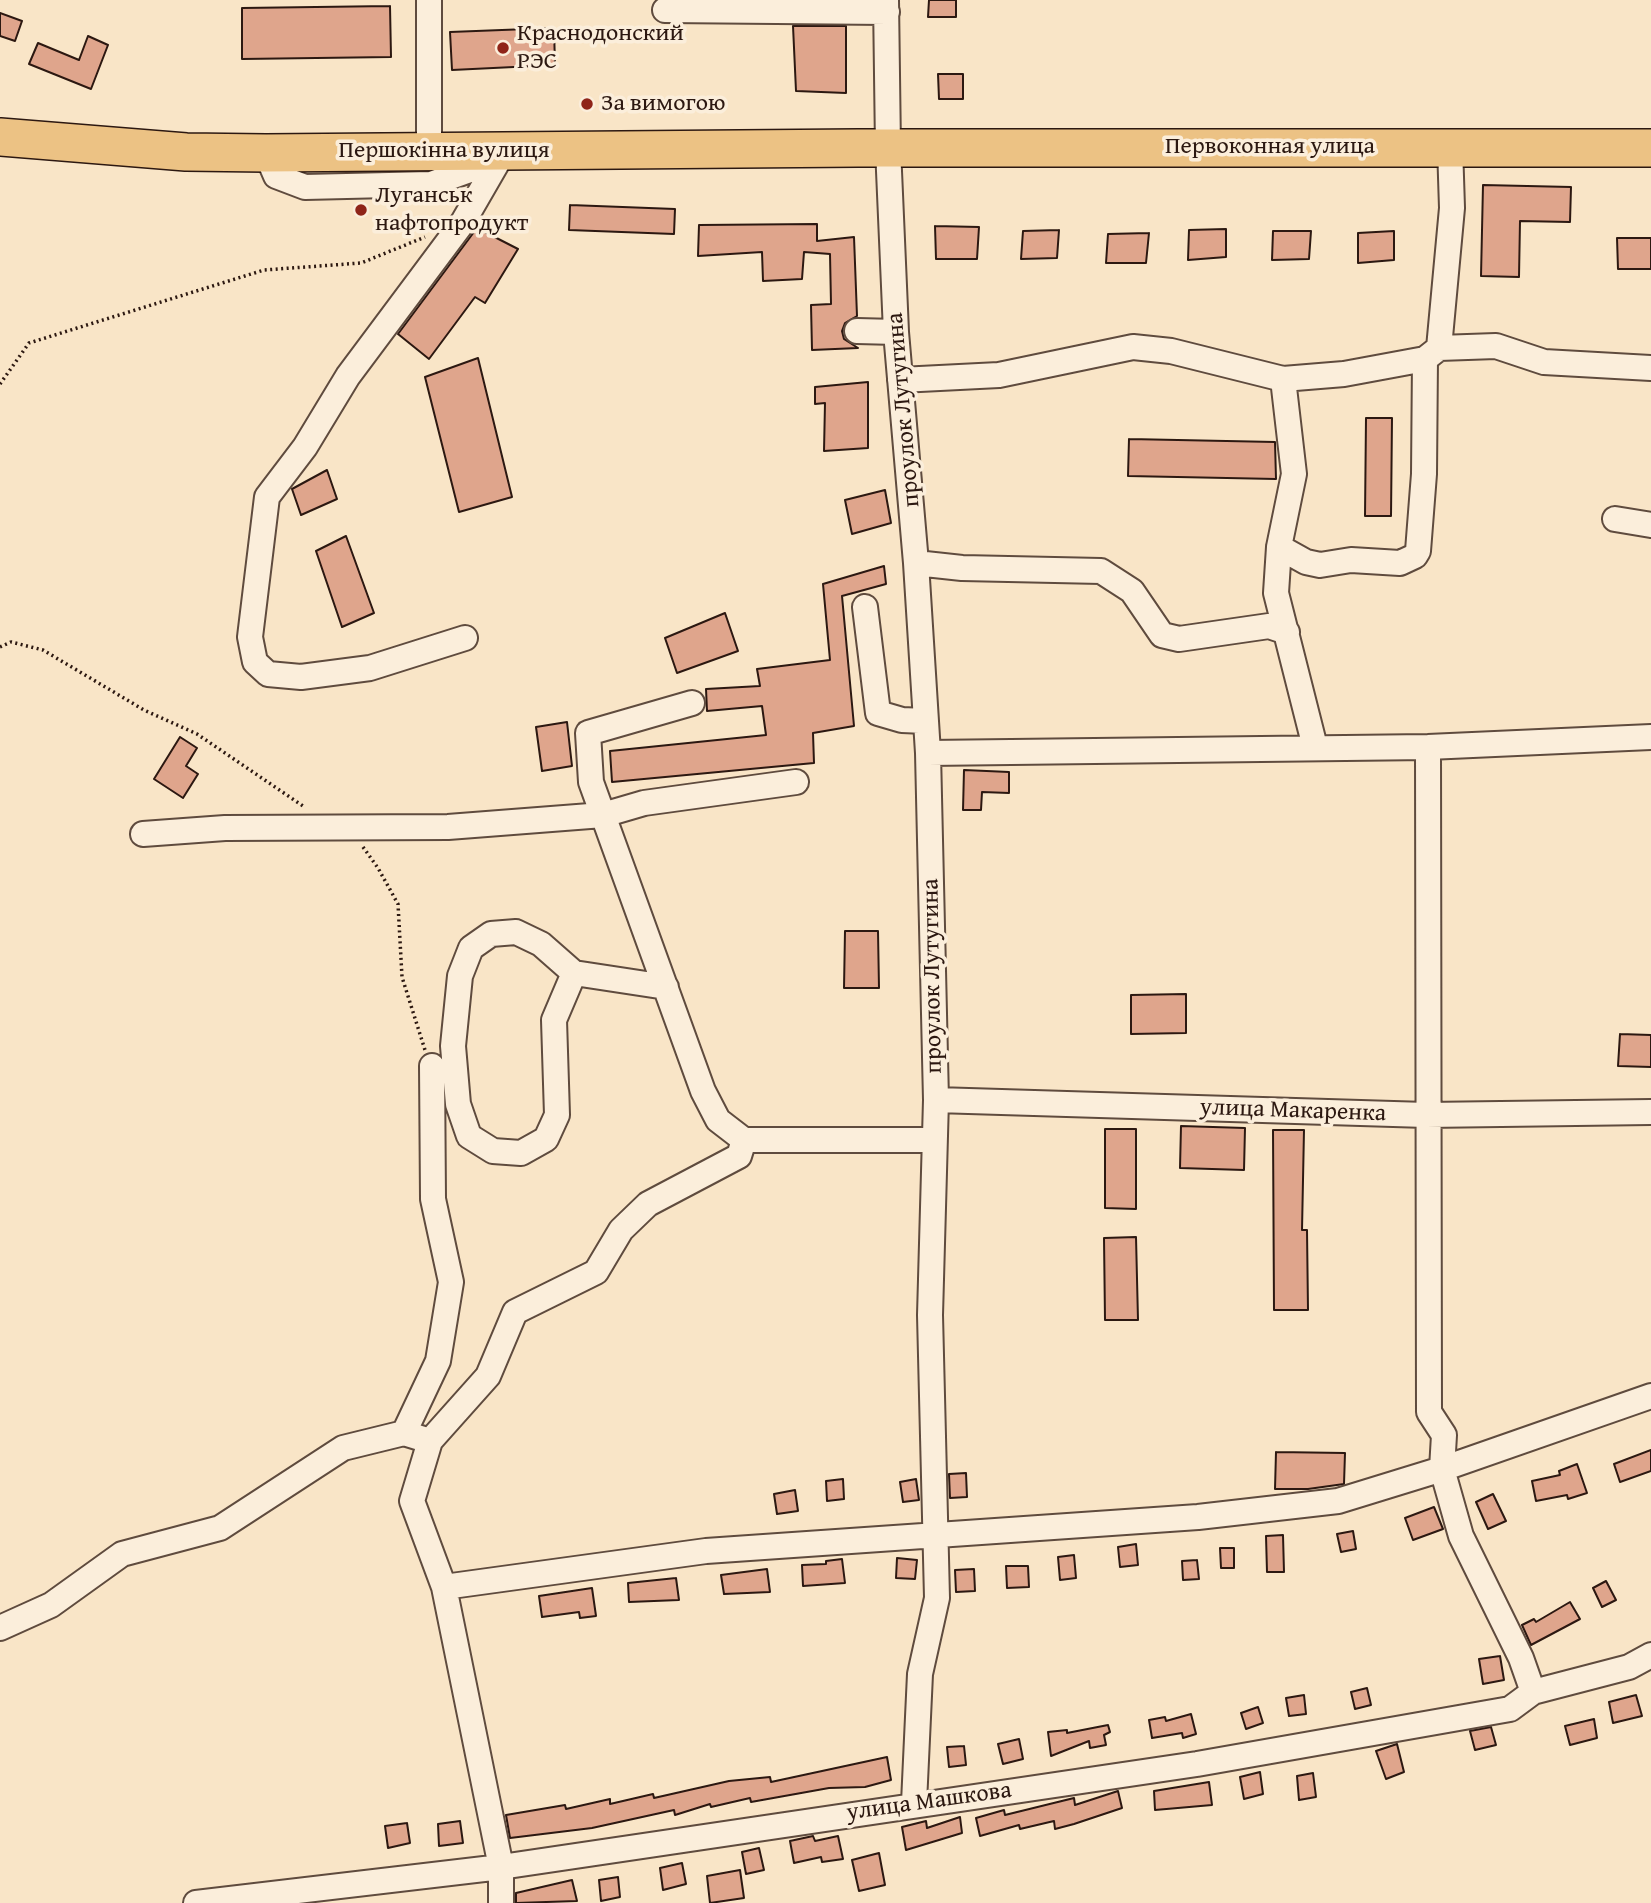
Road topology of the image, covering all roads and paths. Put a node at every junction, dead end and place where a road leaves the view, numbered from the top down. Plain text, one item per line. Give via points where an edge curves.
1 (429, 0) edge
2 (887, 6) edge
3 (664, 10) dead end
4 (0, 137) edge
5 (1450, 146) junction
6 (888, 148) junction
7 (1651, 148) edge
8 (429, 150) junction
9 (504, 151) junction
10 (266, 153) junction
11 (463, 222) junction
12 (857, 331) dead end
13 (896, 332) junction
14 (1432, 354) junction
15 (1651, 368) edge
16 (1283, 379) junction
17 (900, 380) junction
18 (0, 384) edge
19 (1615, 519) dead end
20 (1651, 525) edge
21 (1279, 547) junction
22 (916, 563) junction
23 (865, 607) dead end
24 (1287, 632) junction
25 (465, 638) dead end
26 (692, 703) dead end
27 (925, 721) junction
28 (1651, 737) edge
29 (1315, 747) junction
30 (1428, 747) junction
31 (928, 752) junction
32 (796, 782) dead end
33 (603, 815) junction
34 (143, 834) dead end
35 (574, 973) junction
36 (666, 987) junction
37 (432, 1066) dead end
38 (936, 1100) junction
39 (1651, 1112) edge
40 (1426, 1115) junction
41 (744, 1140) junction
42 (932, 1140) junction
43 (1651, 1396) edge
44 (404, 1433) junction
45 (430, 1441) junction
46 (1442, 1469) junction
47 (937, 1535) junction
48 (444, 1587) junction
49 (0, 1628) edge
50 (1651, 1655) edge
51 (1533, 1692) junction
52 (915, 1803) junction
53 (501, 1867) junction
54 (196, 1903) edge
55 (501, 1903) edge

1 - 8 street
2 - 3 street
2 - 6 street, проулок Лутугина
4 - 10 highway, Першокінна вулиця via 186,152
5 - 6 highway, Первоконная улица
5 - 7 highway, Первоконная улица
5 - 14 street via 1452,208
6 - 9 highway, Першокінна вулиця
6 - 13 street, проулок Лутугина
8 - 9 highway, Першокінна вулиця
8 - 10 highway, Першокінна вулиця
9 - 10 street via 431,184 305,187 276,176
9 - 11 street
11 - 18 path via 361,262 264,270 29,343
11 - 25 street via 348,376 305,447 267,497 250,637 255,662 268,674 301,677 370,668
12 - 13 street
13 - 17 street, проулок Лутугина
14 - 15 street via 1496,346 1544,362
14 - 16 street via 1344,374
14 - 21 street via 1415,556 1400,563 1320,565
16 - 17 street via 1171,351 1133,347 999,375
16 - 21 street via 1294,474
17 - 22 street, проулок Лутугина
19 - 20 street
21 - 24 street via 1276,593
22 - 24 street via 1101,571 1132,591 1162,635 1179,639 1269,626
22 - 27 street, проулок Лутугина
23 - 27 street via 878,713
24 - 29 street via 1298,692
26 - 33 street via 588,733 591,782
27 - 31 street, проулок Лутугина
28 - 30 street
29 - 30 street
29 - 31 street
30 - 40 street
31 - 38 street, проулок Лутугина
32 - 33 street via 644,803
33 - 34 street via 448,828 225,828
33 - 36 street
35 - 35 street via 554,1020 557,1115 546,1139 521,1153 492,1151 469,1136 458,1104 453,1046 460,976 471,948 491,934 516,932 541,944
35 - 36 street
36 - 41 street via 703,1091 718,1120
37 - 44 street via 433,1199 452,1282 438,1361
38 - 40 street, улица Макаренка
38 - 42 street, проулок Лутугина
39 - 40 street, улица Макаренка
40 - 46 street via 1429,1412 1444,1435
41 - 42 street
41 - 45 street via 738,1156 648,1204 621,1230 596,1272 515,1312 488,1376
42 - 47 street, проулок Лутугина via 930,1314
43 - 46 street
44 - 45 street
44 - 49 street via 343,1448 220,1528 122,1554 51,1605
45 - 48 street via 412,1501
46 - 47 street via 1338,1501 1198,1517
46 - 51 street via 1461,1536
47 - 48 street via 706,1551
47 - 52 street, проулок Лутугина via 937,1598 920,1674
48 - 53 street
50 - 51 street, улица Машкова via 1629,1667
51 - 52 street, улица Машкова via 1510,1709 1197,1763
52 - 53 street, улица Машкова
53 - 54 street, улица Машкова
53 - 55 street

